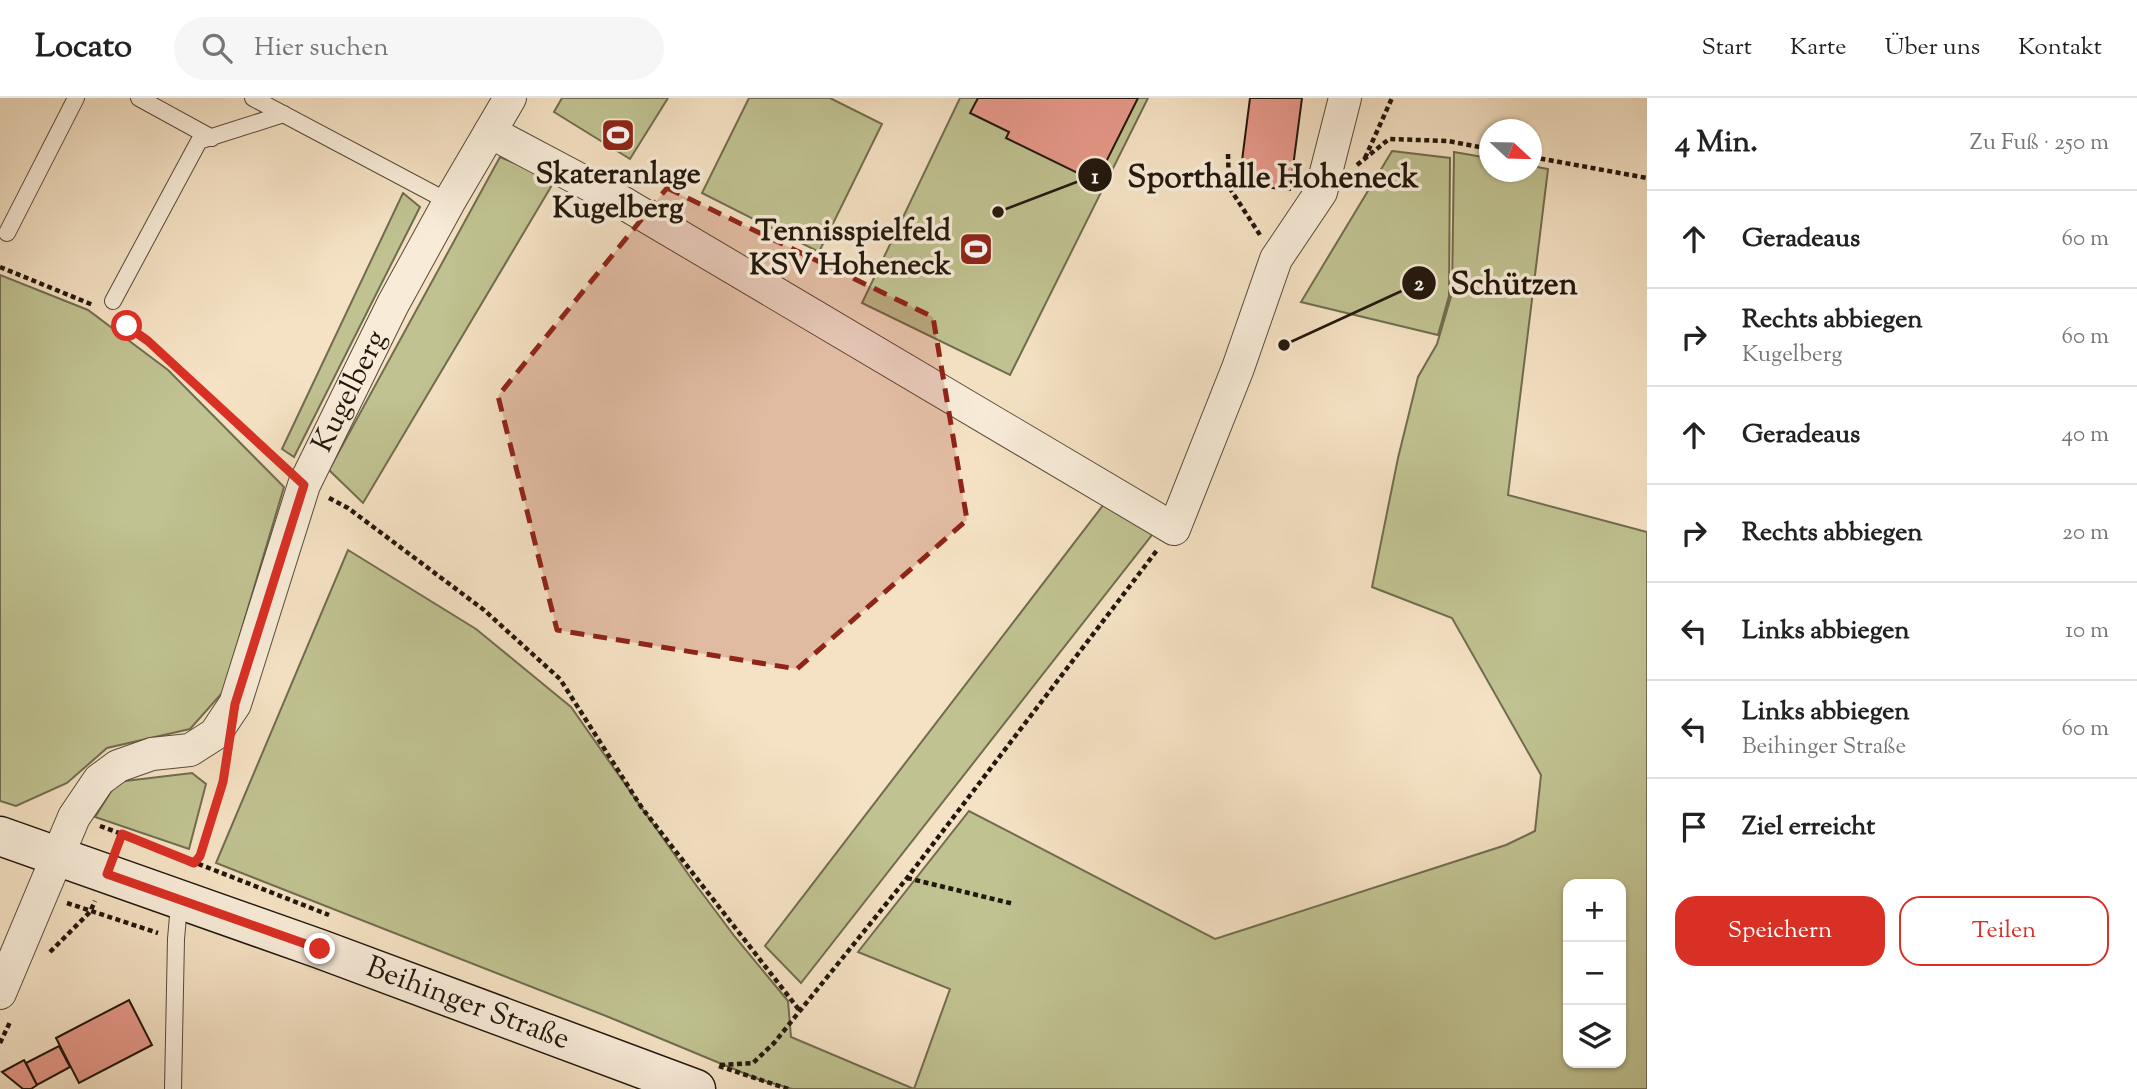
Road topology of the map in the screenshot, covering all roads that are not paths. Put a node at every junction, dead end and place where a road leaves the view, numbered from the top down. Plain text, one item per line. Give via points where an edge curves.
1 (76, 98) edge
2 (139, 98) edge
3 (253, 98) edge
4 (510, 98) edge
5 (1345, 98) edge
6 (284, 114) junction
7 (490, 132) junction
8 (212, 138) junction
9 (449, 202) junction
10 (7, 233) dead end
11 (113, 301) dead end
12 (0, 836) edge
13 (58, 856) junction
14 (183, 900) junction
15 (8, 1001) edge
16 (706, 1077) edge
17 (173, 1089) edge

1 - 10 lane
2 - 8 lane
3 - 6 lane
4 - 7 street, Kugelberg
5 - 7 street via 1321,192 1276,259 1174,528 620,201
6 - 8 lane
6 - 9 lane
7 - 9 street, Kugelberg
8 - 11 lane via 199,141
9 - 13 street, Kugelberg via 304,485 235,704 215,734 190,750 152,754 118,766 99,780 74,817
12 - 13 main road, Beihinger Straße
13 - 14 main road, Beihinger Straße
13 - 15 street, Kugelberg
14 - 16 main road, Beihinger Straße via 622,1062
14 - 17 lane via 176,939

